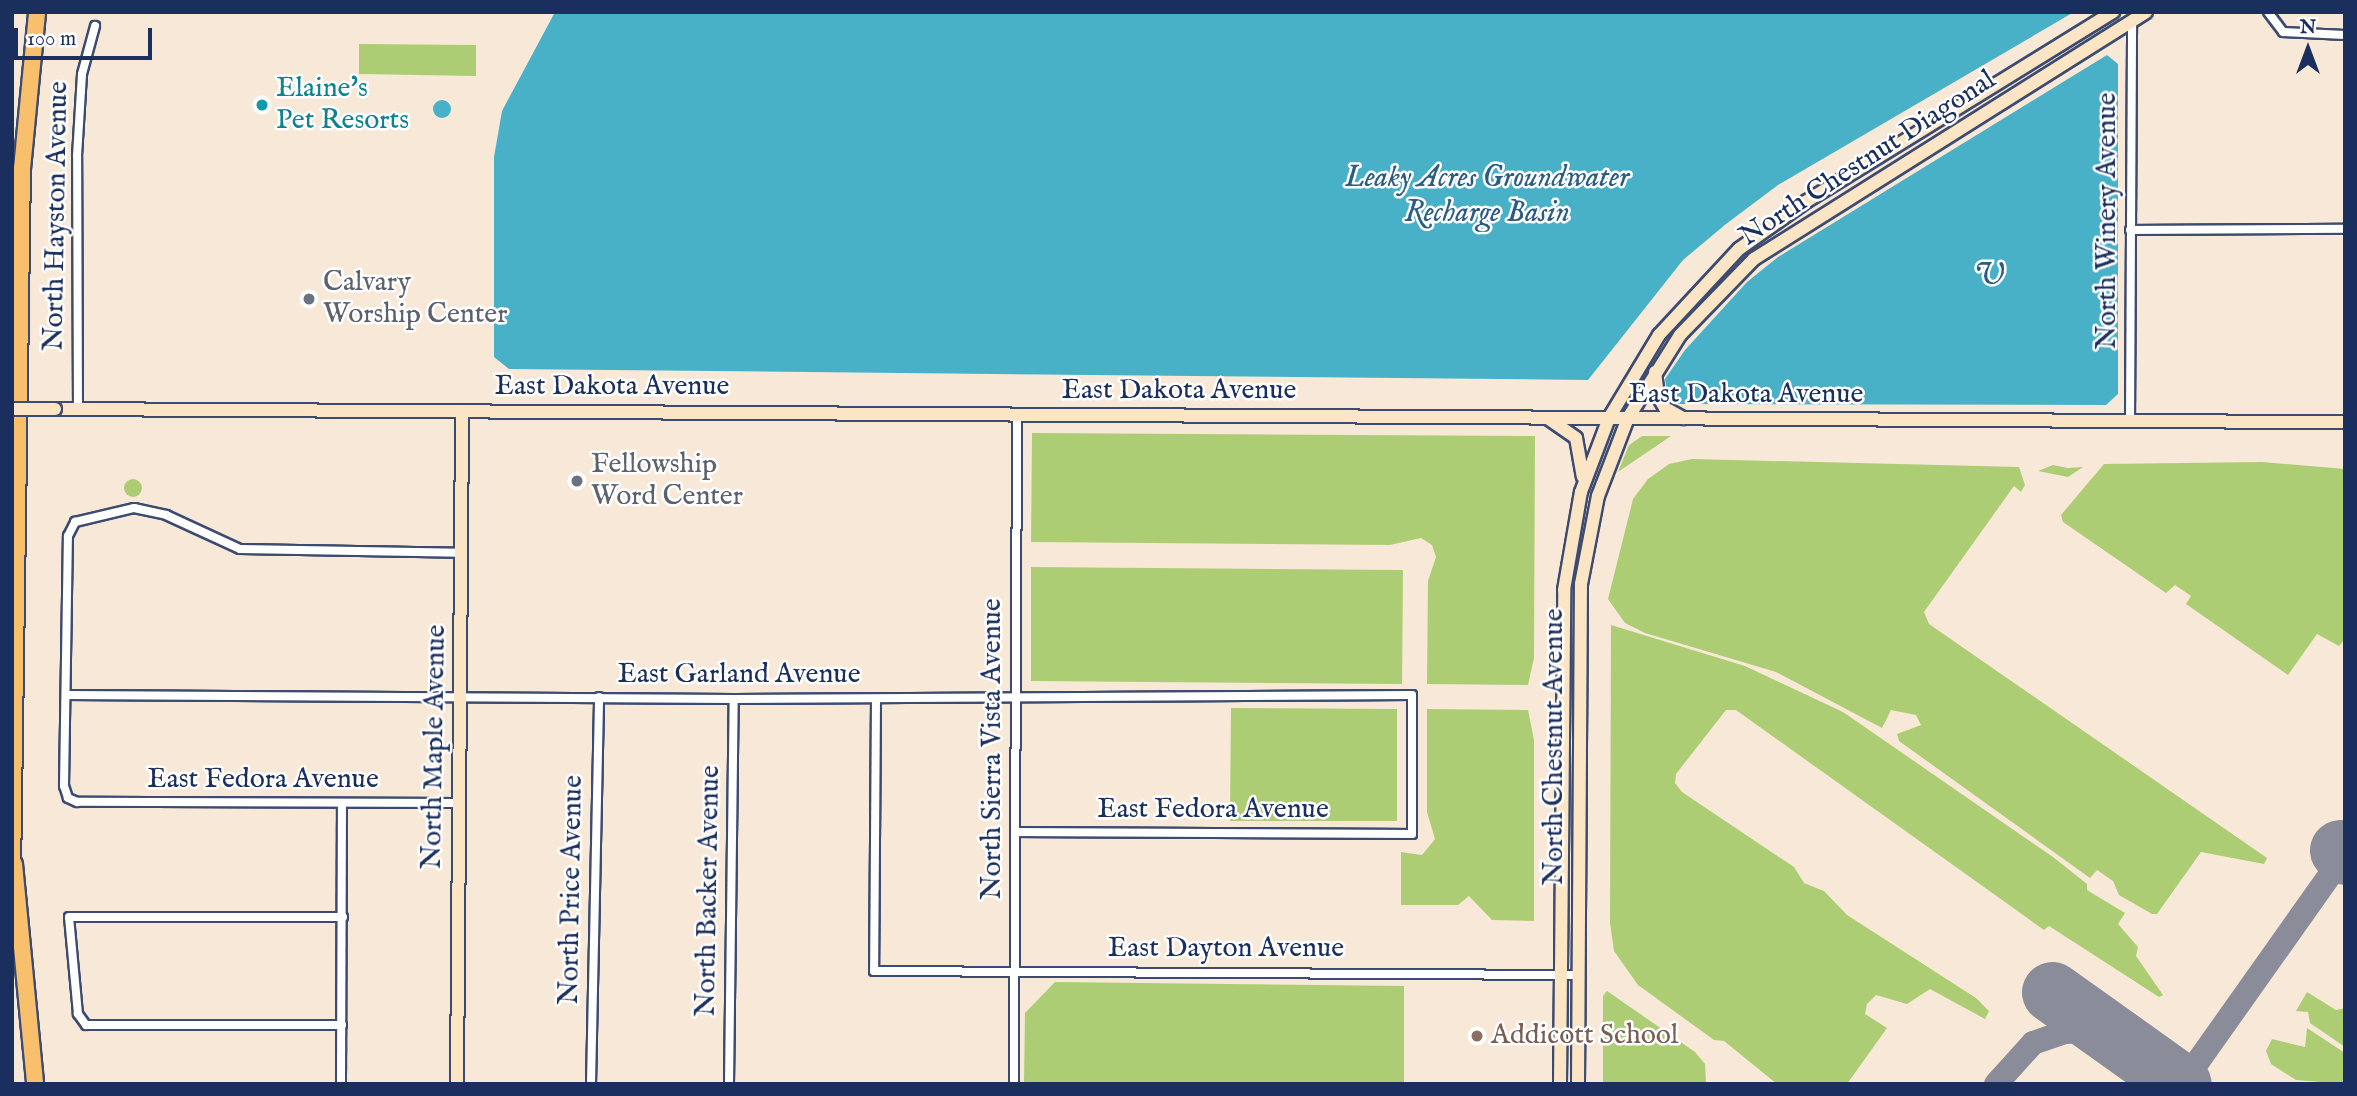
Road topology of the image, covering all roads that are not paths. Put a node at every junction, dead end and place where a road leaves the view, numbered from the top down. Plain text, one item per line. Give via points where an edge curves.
1 (37, 12) edge
2 (2113, 12) edge
3 (2146, 12) edge
4 (2268, 12) edge
5 (2133, 17) edge
6 (95, 26) dead end
7 (2345, 35) edge
8 (2345, 229) edge
9 (2130, 230) junction
10 (1655, 370) junction
11 (12, 409) edge
12 (78, 410) junction
13 (462, 411) junction
14 (1017, 414) junction
15 (1545, 418) junction
16 (1609, 418) junction
17 (1628, 418) junction
18 (1686, 419) junction
19 (2130, 421) junction
20 (2345, 422) edge
21 (1583, 485) junction
22 (460, 553) junction
23 (66, 695) junction
24 (1016, 696) junction
25 (1562, 696) junction
26 (1579, 696) junction
27 (461, 697) junction
28 (599, 697) junction
29 (734, 699) junction
30 (876, 699) junction
31 (458, 803) junction
32 (342, 804) junction
33 (1015, 831) junction
34 (1412, 834) joint
35 (13, 851) edge
36 (12, 874) edge
37 (343, 917) junction
38 (1014, 970) junction
39 (1561, 975) junction
40 (1578, 975) junction
41 (342, 1025) junction
42 (35, 1084) edge
43 (341, 1084) edge
44 (457, 1084) edge
45 (591, 1084) edge
46 (729, 1084) edge
47 (1014, 1084) edge
48 (1560, 1084) edge
49 (1578, 1084) edge

1 - 35 highway via 22,169
2 - 16 street, North Chestnut Diagonal via 1807,201 1739,249 1659,335
3 - 5 street, North Chestnut Diagonal
4 - 7 street via 2283,32
5 - 9 street, North Winery Avenue
5 - 10 street, North Chestnut Diagonal via 1771,246 1710,301
6 - 12 street, North Hayston Avenue via 82,74 77,156
8 - 9 street
9 - 19 street, North Winery Avenue
10 - 17 street, North Chestnut Diagonal
10 - 18 street via 1658,396 1670,411
11 - 12 street, East Dakota Avenue, bridge
12 - 13 street, East Dakota Avenue
13 - 14 street, East Dakota Avenue
13 - 22 street, North Maple Avenue
14 - 15 street, East Dakota Avenue
14 - 24 street, North Sierra Vista Avenue
15 - 16 street, East Dakota Avenue
15 - 21 street via 1576,438
16 - 17 street, East Dakota Avenue
16 - 21 street, North Chestnut Avenue
17 - 18 street, East Dakota Avenue
17 - 26 street, North Chestnut Avenue via 1604,476 1586,550
18 - 19 street, East Dakota Avenue
19 - 20 street, East Dakota Avenue
21 - 25 street, North Chestnut Avenue via 1564,590
22 - 23 street via 240,549 166,515 134,508 97,514 73,524 68,536
22 - 27 street, North Maple Avenue
23 - 27 street, East Garland Avenue
23 - 32 street, East Fedora Avenue via 64,786 68,798 77,803
24 - 30 street, East Garland Avenue
24 - 33 street, North Sierra Vista Avenue
24 - 34 street, East Garland Avenue via 1412,695
25 - 26 street
25 - 39 street, North Chestnut Avenue
26 - 40 street, North Chestnut Avenue
27 - 28 street, East Garland Avenue
27 - 31 street, North Maple Avenue
28 - 29 street, East Garland Avenue
28 - 45 street, North Price Avenue
29 - 30 street, East Garland Avenue
29 - 46 street, North Backer Avenue
30 - 38 street, East Dayton Avenue via 874,971
31 - 32 street, East Fedora Avenue
31 - 44 street, North Maple Avenue
32 - 37 street
33 - 34 street, East Fedora Avenue
33 - 38 street, North Sierra Vista Avenue
35 - 36 highway
35 - 42 highway
37 - 41 street
37 - 41 street via 69,917 78,1014 86,1026
38 - 39 street, East Dayton Avenue
38 - 47 street, North Sierra Vista Avenue
39 - 40 street, East Dayton Avenue
39 - 48 street, North Chestnut Avenue
40 - 49 street, North Chestnut Avenue
41 - 43 street

